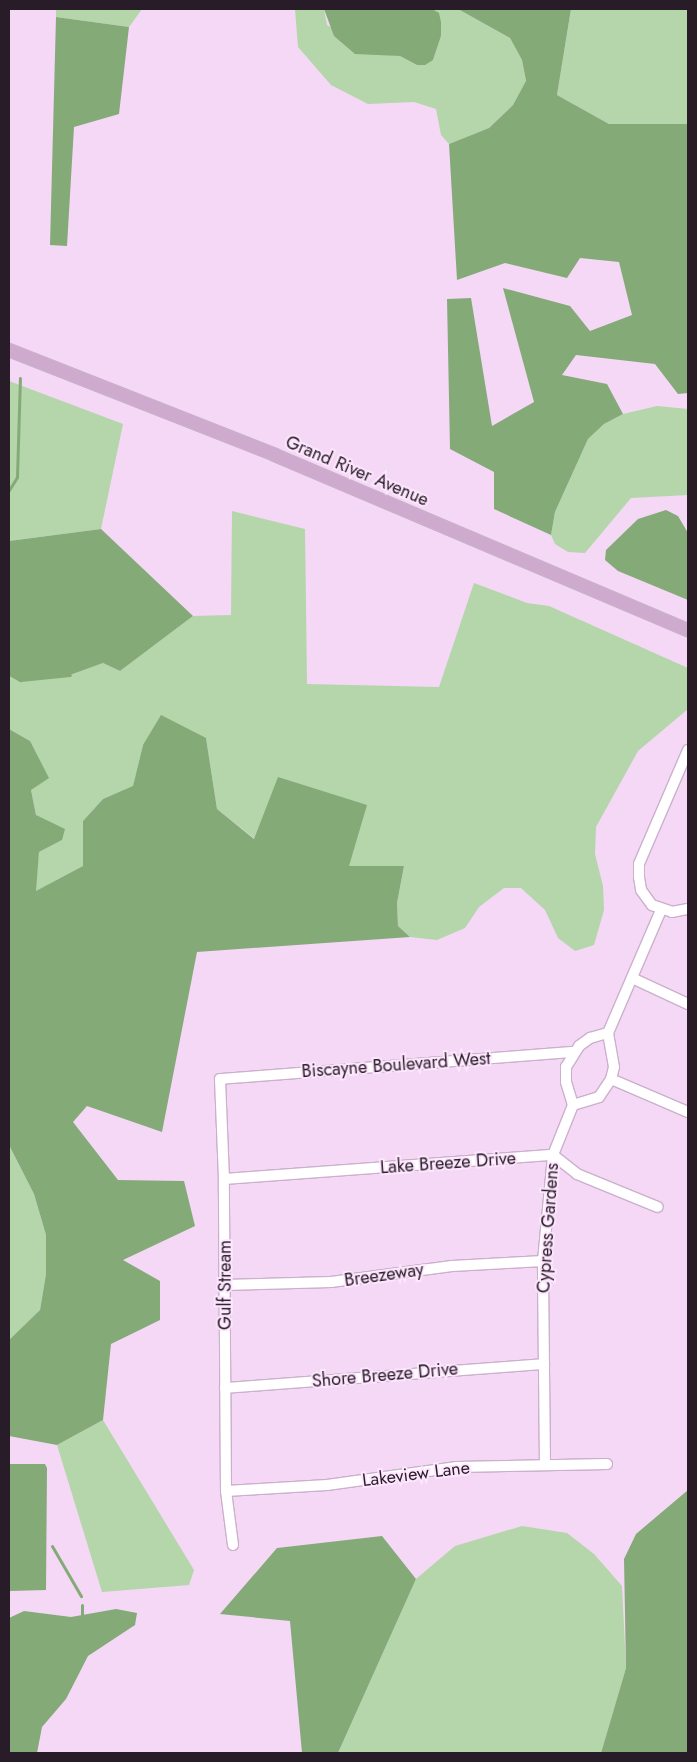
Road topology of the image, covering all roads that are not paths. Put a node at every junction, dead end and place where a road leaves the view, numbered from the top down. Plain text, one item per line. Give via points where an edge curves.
1 (9, 350) edge
2 (688, 630) edge
3 (688, 750) edge
4 (688, 909) edge
5 (661, 910) junction
6 (632, 978) junction
7 (688, 1004) edge
8 (608, 1033) junction
9 (573, 1052) junction
10 (220, 1079) joint
11 (611, 1079) junction
12 (573, 1105) junction
13 (688, 1112) edge
14 (553, 1154) junction
15 (224, 1180) junction
16 (658, 1207) dead end
17 (543, 1261) junction
18 (225, 1285) junction
19 (544, 1364) junction
20 (225, 1388) junction
21 (607, 1464) dead end
22 (545, 1465) junction
23 (226, 1491) junction
24 (233, 1545) dead end

1 - 2 main road, Grand River Avenue via 275,455
3 - 5 street via 639,864 641,890 652,905
4 - 5 street
5 - 6 street
6 - 7 street
6 - 8 street
8 - 9 street via 590,1038
8 - 11 street via 614,1067
9 - 10 street, Biscayne Boulevard West
9 - 12 street via 566,1067 566,1082
10 - 15 street, Gulf Stream
11 - 12 street via 599,1097
11 - 13 street
12 - 14 street, Cypress Gardens
14 - 15 street, Lake Breeze Drive
14 - 16 street via 577,1174
14 - 17 street, Cypress Gardens
15 - 18 street, Gulf Stream
17 - 18 street, Breezeway via 452,1266 330,1282
17 - 19 street, Cypress Gardens
18 - 20 street, Gulf Stream
19 - 20 street, Shore Breeze Drive
19 - 22 street, Cypress Gardens
20 - 23 street, Gulf Stream
21 - 22 street, Lakeview Lane
22 - 23 street, Lakeview Lane via 456,1467 327,1485
23 - 24 street, Gulf Stream

